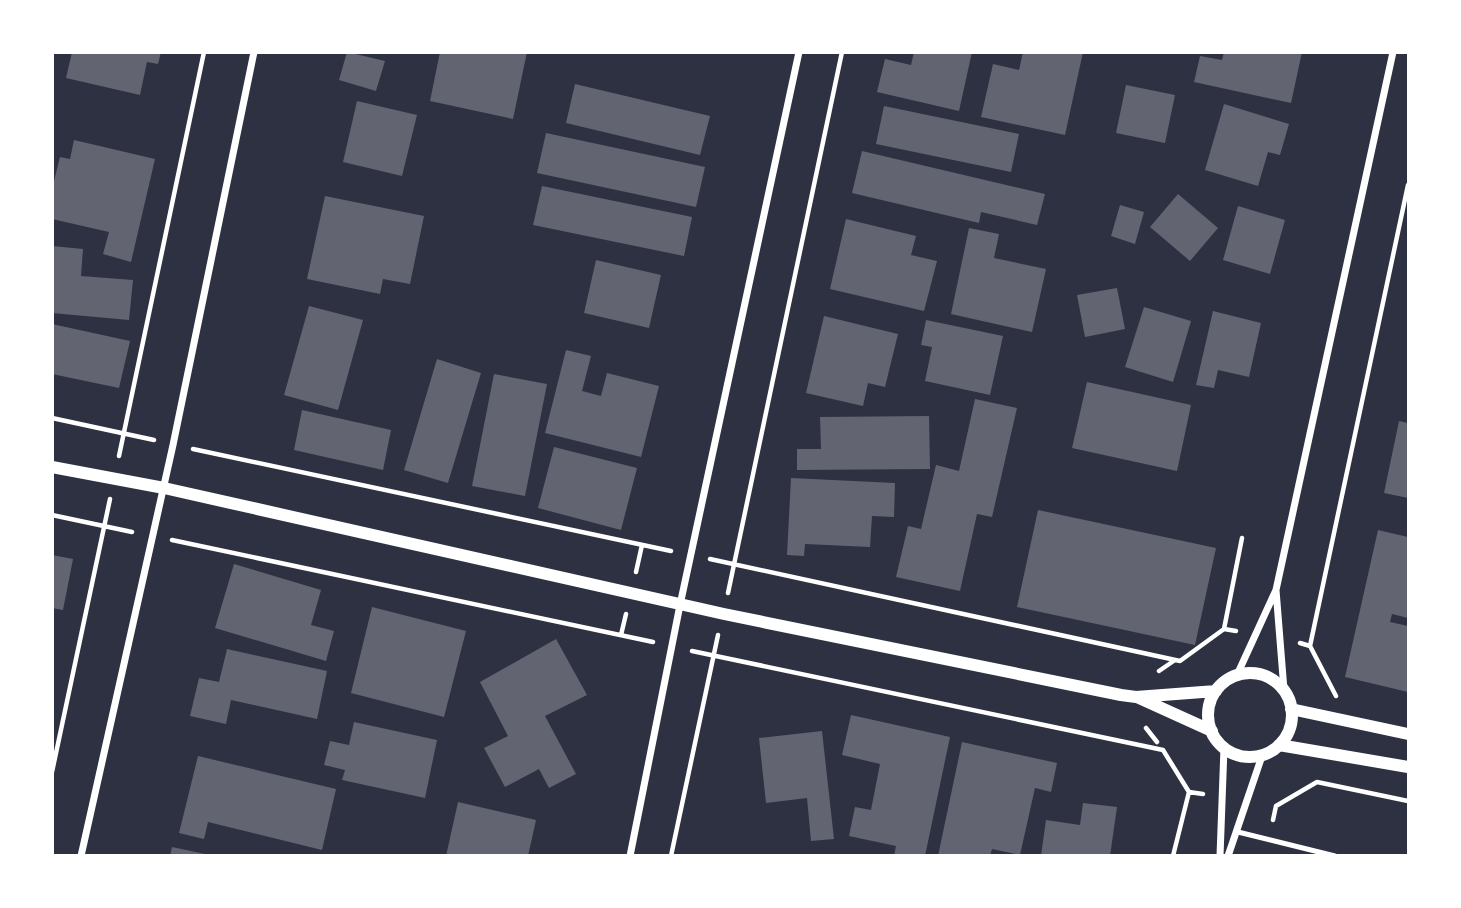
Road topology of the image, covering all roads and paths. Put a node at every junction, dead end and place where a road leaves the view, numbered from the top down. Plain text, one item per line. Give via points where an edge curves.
1 (204, 52) edge
2 (254, 52) edge
3 (799, 52) edge
4 (842, 52) edge
5 (1393, 52) edge
6 (1409, 184) edge
7 (52, 418) edge
8 (124, 434) junction
9 (173, 445) junction
10 (52, 467) edge
11 (114, 479) junction
12 (164, 488) junction
13 (1242, 538) dead end
14 (692, 555) junction
15 (733, 565) junction
16 (1276, 590) junction
17 (680, 605) junction
18 (724, 614) junction
19 (1224, 629) junction
20 (1256, 635) junction
21 (1280, 640) junction
22 (1237, 675) junction
23 (1284, 690) junction
24 (1216, 691) junction
25 (1136, 697) junction
26 (1291, 709) junction
27 (1212, 732) junction
28 (1409, 734) edge
29 (1279, 745) junction
30 (1224, 748) junction
31 (1262, 756) junction
32 (1409, 767) edge
33 (52, 772) edge
34 (1189, 792) dead end
35 (1409, 801) edge
36 (1237, 832) junction
37 (1269, 839) junction
38 (81, 856) edge
39 (630, 856) edge
40 (671, 856) edge
41 (1173, 856) edge
42 (1220, 856) edge
43 (1228, 856) edge
44 (1335, 856) edge

1 - 8 path
2 - 9 street
3 - 14 street
4 - 15 path
5 - 16 street
6 - 21 path via 1310,646
7 - 8 path
8 - 9 path
8 - 11 path
9 - 12 street
9 - 14 path
10 - 11 street
11 - 12 street
11 - 33 path
12 - 17 street
12 - 38 street
13 - 19 path
14 - 15 path
14 - 17 street
15 - 18 path
15 - 19 path via 1180,661
16 - 20 street
16 - 21 street
17 - 18 street
17 - 39 street
18 - 25 street
18 - 40 path
19 - 20 path
20 - 22 street
21 - 23 street
22 - 23 street via 1264,675
22 - 24 street
23 - 26 street
24 - 25 street
24 - 27 street via 1208,704
25 - 27 street
26 - 28 street
26 - 29 street via 1291,726
27 - 30 street
29 - 31 street
29 - 32 street
30 - 31 street via 1248,758
30 - 42 street
31 - 36 street
34 - 41 path
35 - 37 path via 1317,782 1276,806
36 - 37 lane
36 - 43 street
37 - 44 lane

